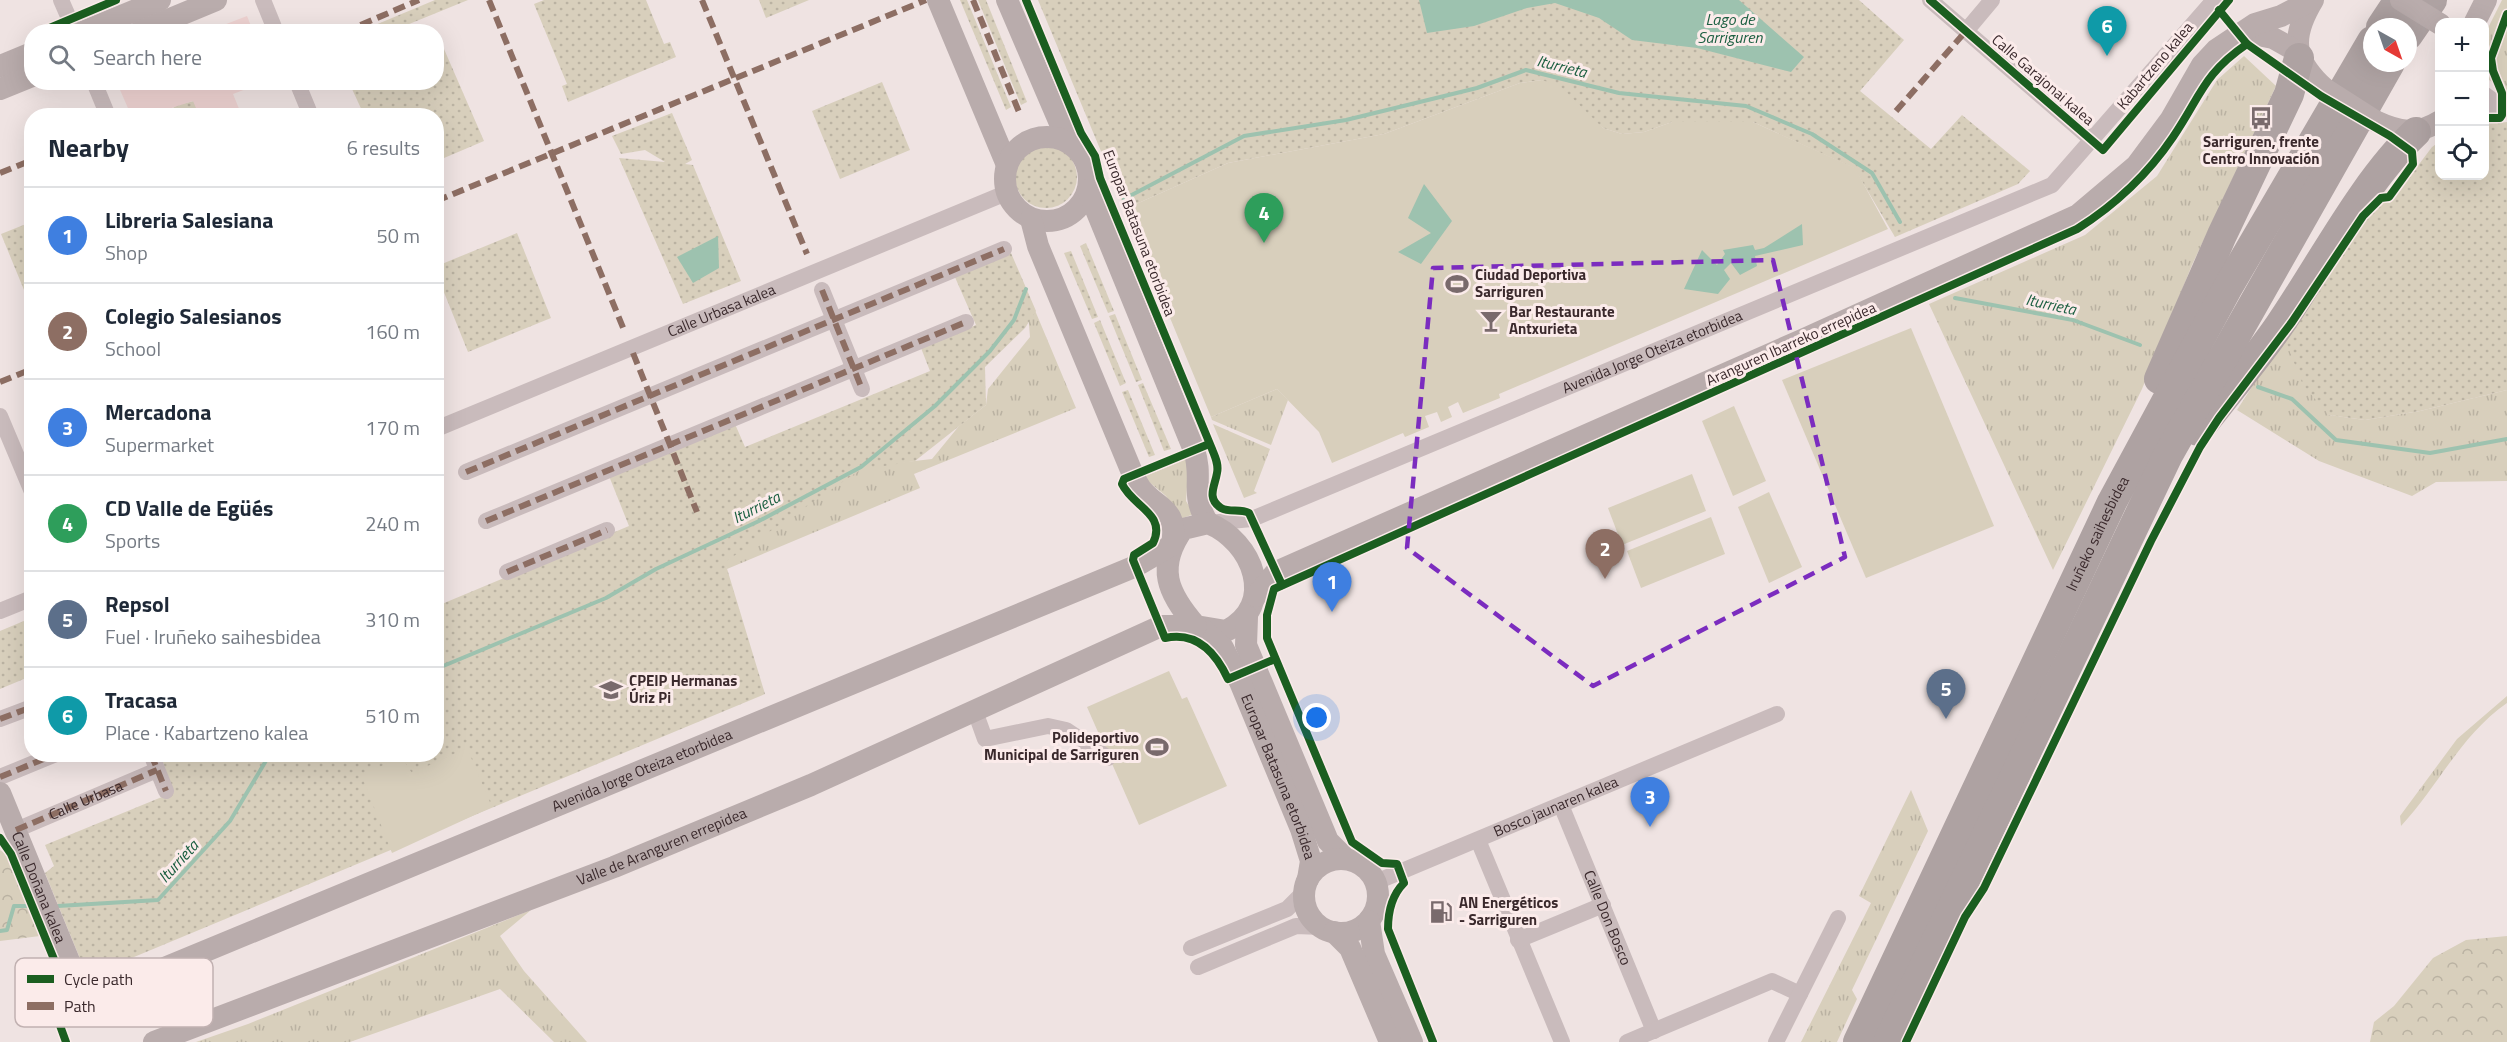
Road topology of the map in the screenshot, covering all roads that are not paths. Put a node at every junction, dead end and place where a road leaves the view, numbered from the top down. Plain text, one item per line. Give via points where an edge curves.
1 (61, 0) edge
2 (160, 0) edge
3 (216, 0) edge
4 (263, 0) edge
5 (938, 0) edge
6 (1007, 0) edge
7 (1930, 0) edge
8 (1992, 0) edge
9 (2214, 0) edge
10 (2312, 0) edge
11 (2400, 0) edge
12 (2432, 0) edge
13 (2486, 0) edge
14 (2387, 18) edge
15 (2477, 18) edge
16 (2417, 22) edge
17 (2435, 22) edge
18 (72, 24) edge
19 (102, 24) edge
20 (159, 24) edge
21 (273, 24) edge
22 (1966, 31) junction
23 (2244, 32) junction
24 (2298, 55) junction
25 (24, 56) edge
26 (2363, 56) edge
27 (0, 66) edge
28 (2385, 72) edge
29 (24, 79) edge
30 (0, 89) edge
31 (97, 90) edge
32 (300, 90) edge
33 (2489, 97) edge
34 (2504, 107) edge
35 (105, 108) edge
36 (308, 108) edge
37 (2489, 110) edge
38 (2428, 127) edge
39 (2092, 140) junction
40 (1068, 142) junction
41 (1007, 165) junction
42 (2294, 172) junction
43 (2052, 185) joint
44 (1088, 190) junction
45 (1006, 193) junction
46 (1031, 219) junction
47 (1004, 249) dead end
48 (822, 290) dead end
49 (833, 320) junction
50 (966, 322) dead end
51 (853, 369) junction
52 (862, 389) dead end
53 (0, 416) edge
54 (444, 423) edge
55 (2142, 428) junction
56 (466, 472) dead end
57 (24, 473) edge
58 (1252, 519) junction
59 (486, 521) dead end
60 (1208, 523) junction
61 (607, 530) dead end
62 (1172, 544) junction
63 (1246, 556) junction
64 (1136, 566) junction
65 (507, 572) dead end
66 (1276, 572) junction
67 (1173, 594) junction
68 (1256, 596) junction
69 (24, 600) edge
70 (0, 611) edge
71 (1247, 617) junction
72 (1161, 626) junction
73 (1198, 627) junction
74 (24, 709) edge
75 (973, 711) junction
76 (1777, 714) dead end
77 (0, 719) edge
78 (2035, 737) junction
79 (1108, 758) dead end
80 (37, 762) edge
81 (154, 762) edge
82 (0, 777) edge
83 (166, 791) dead end
84 (0, 792) edge
85 (1561, 805) junction
86 (15, 830) junction
87 (1478, 840) junction
88 (1346, 859) junction
89 (1376, 882) junction
90 (1306, 885) junction
91 (1603, 905) junction
92 (1838, 918) dead end
93 (1369, 921) junction
94 (1327, 929) junction
95 (1518, 940) junction
96 (1191, 948) dead end
97 (68, 958) edge
98 (189, 958) edge
99 (1198, 967) dead end
100 (1800, 994) junction
101 (213, 1020) edge
102 (193, 1027) edge
103 (1654, 1031) junction
104 (154, 1042) edge
105 (1390, 1042) edge
106 (1412, 1042) edge
107 (1562, 1042) edge
108 (1627, 1042) edge
109 (1776, 1042) edge
110 (1847, 1042) edge
111 (1858, 1042) edge
112 (1888, 1042) edge

1 - 18 street
2 - 19 street
3 - 20 street
4 - 21 street
5 - 41 street
6 - 40 street
7 - 22 street, Calle Garajonai kalea
8 - 22 street
9 - 39 street, Kabartzeno kalea
10 - 23 street, Aranguren Ibarreko errepidea
10 - 24 street via 2299,34
11 - 14 highway
11 - 17 street, bridge
12 - 16 highway
13 - 15 street
22 - 39 street, Calle Garajonai kalea
23 - 24 street via 2273,38
23 - 66 street, Aranguren Ibarreko errepidea via 2216,50 2202,65 2171,119 2136,166 2078,214
24 - 38 street, bridge via 2307,73 2325,89 2375,121 2399,132
24 - 55 highway via 2289,94 2200,283 2146,407
25 - 27 street
26 - 42 highway, Iruñeko saihesbidea
28 - 78 highway, Iruñeko saihesbidea via 2168,455
29 - 30 street
31 - 35 street
32 - 36 street
33 - 34 street
34 - 37 street
38 - 78 highway via 2398,149 2278,327 2194,437 2061,702
39 - 43 street, Kabartzeno kalea
40 - 41 street via 1056,137 1032,139 1021,145
40 - 44 street via 1087,162
41 - 45 street
42 - 55 highway via 2223,279
42 - 111 highway, Iruñeko saihesbidea via 2112,502
43 - 58 street, Avenida Jorge Oteiza etorbidea
44 - 46 street via 1072,214 1045,222
44 - 60 street, Europar Batasuna etorbidea via 1194,450 1199,471 1197,501
45 - 46 street via 1016,208
45 - 54 street, Calle Urbasa kalea
46 - 62 street via 1038,246 1137,483 1168,513 1174,536
47 - 49 street
48 - 49 street
49 - 51 street
49 - 56 street
50 - 51 street
51 - 52 street
51 - 59 street
53 - 57 street
55 - 110 highway via 2059,592
58 - 60 street, Avenida Jorge Oteiza etorbidea
58 - 63 street via 1244,530
60 - 62 street via 1183,530
60 - 63 street via 1228,533
61 - 65 street
62 - 64 street, Avenida Jorge Oteiza etorbidea
62 - 67 street via 1167,561
63 - 66 street
63 - 68 street
64 - 67 street via 1161,573
64 - 98 street, Avenida Jorge Oteiza etorbidea
66 - 68 street
67 - 72 street
67 - 73 street
68 - 71 street
69 - 70 street
71 - 73 street via 1226,631
71 - 88 street, Europar Batasuna etorbidea via 1246,645 1328,841
72 - 73 street
72 - 75 street, Valle de Aranguren errepidea
73 - 90 street, Europar Batasuna etorbidea via 1223,648 1240,682 1301,830 1311,861
74 - 77 street
75 - 79 street via 985,739 1048,726 1066,730
75 - 101 street, Valle de Aranguren errepidea via 811,785 614,867
76 - 85 street, Bosco jaunaren kalea
78 - 112 highway, Iruñeko saihesbidea
80 - 82 street
81 - 83 street, Calle Urbasa
81 - 86 street, Calle Urbasa
84 - 86 street, Calle Doñana kalea
85 - 87 street, Bosco jaunaren kalea
85 - 91 street, Calle Don Bosco
86 - 97 street, Calle Doñana kalea
87 - 89 street, Bosco jaunaren kalea
87 - 95 street
88 - 89 street via 1364,866
88 - 90 street via 1324,863
89 - 93 street via 1378,903
90 - 94 street via 1305,905 1310,915
90 - 96 street via 1287,909
91 - 95 street
91 - 103 street, Calle Don Bosco
92 - 100 street
93 - 94 street via 1359,928
93 - 106 street via 1374,954
94 - 99 street via 1296,926
94 - 105 street via 1350,948
95 - 107 street
100 - 103 street via 1772,981
100 - 109 street
102 - 104 street, Valle de Aranguren errepidea
103 - 108 street

